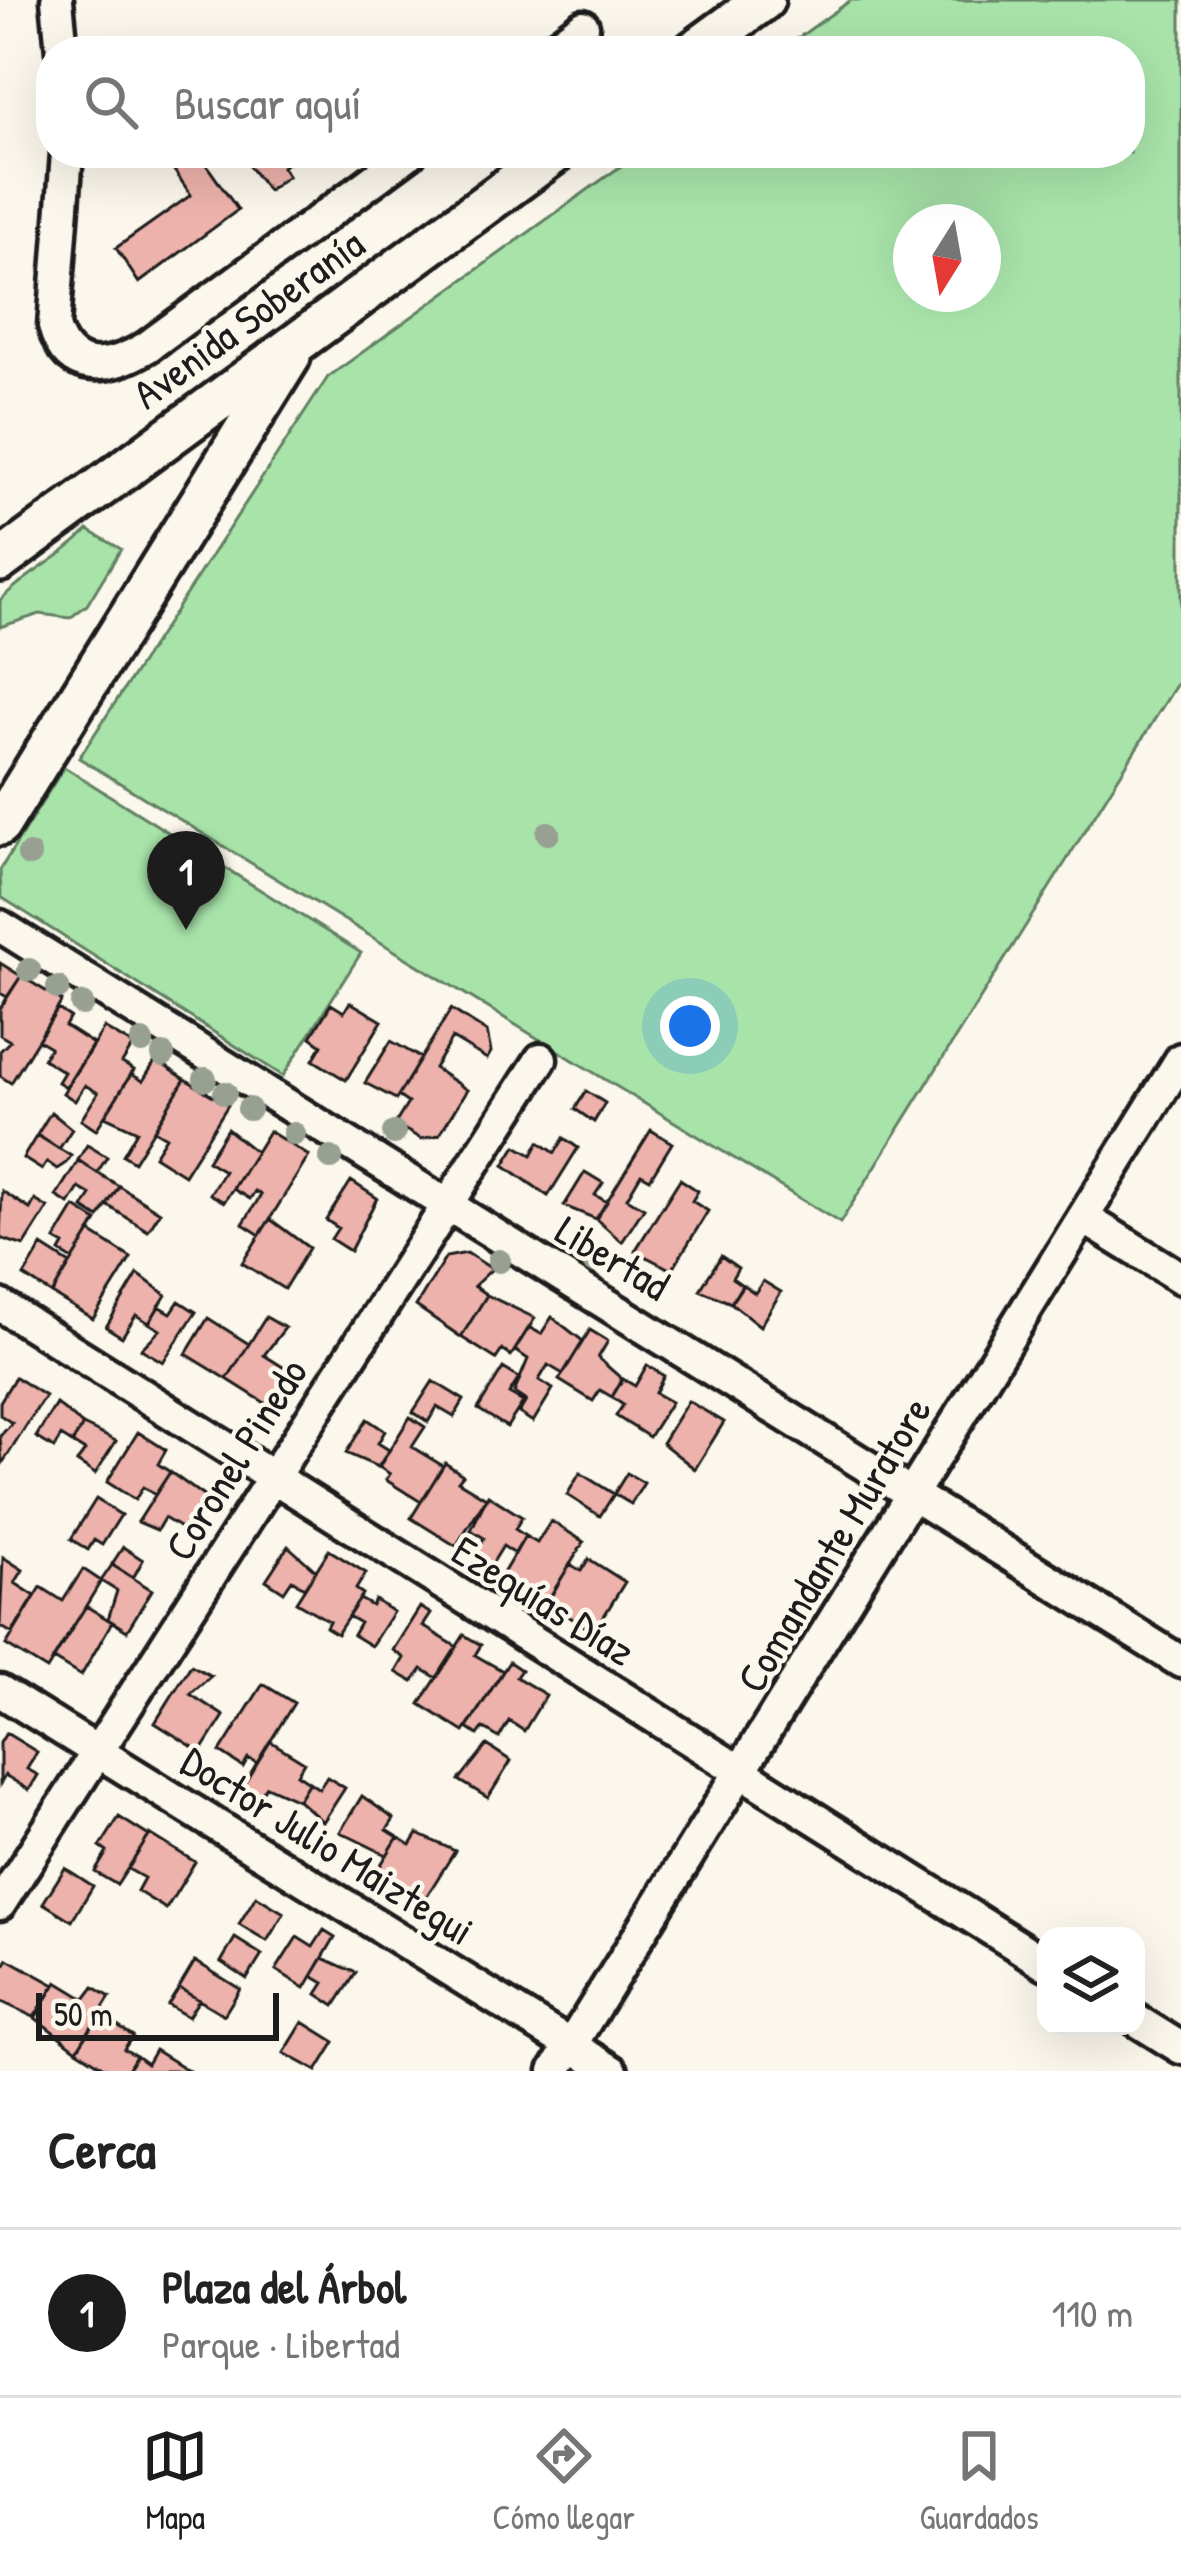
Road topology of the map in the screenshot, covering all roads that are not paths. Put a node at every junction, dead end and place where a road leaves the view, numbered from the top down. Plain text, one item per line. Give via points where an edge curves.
1 (57, 0) edge
2 (764, 0) edge
3 (583, 26) dead end
4 (61, 36) edge
5 (569, 36) edge
6 (715, 36) edge
7 (66, 168) edge
8 (390, 168) edge
9 (534, 168) edge
10 (302, 337) junction
11 (0, 561) edge
12 (0, 824) edge
13 (0, 926) edge
14 (541, 1059) dead end
15 (1181, 1059) edge
16 (447, 1205) junction
17 (1084, 1217) junction
18 (1181, 1278) edge
19 (0, 1305) edge
20 (272, 1477) junction
21 (913, 1493) junction
22 (1181, 1662) edge
23 (0, 1690) edge
24 (99, 1752) junction
25 (741, 1774) junction
26 (0, 1904) edge
27 (1037, 1958) edge
28 (1145, 2026) edge
29 (1181, 2048) edge
30 (563, 2058) edge
31 (612, 2071) edge

1 - 4 street
2 - 6 street
3 - 5 street
7 - 8 street via 54,326 60,350 97,366 147,347
9 - 10 street, Avenida Soberanía
10 - 11 street, Avenida Soberanía
10 - 12 street
13 - 16 street, Libertad
14 - 16 street, Coronel Pinedo
15 - 17 street, Comandante Muratore
16 - 20 street, Coronel Pinedo
16 - 21 street, Libertad
17 - 18 street
17 - 21 street, Comandante Muratore
19 - 20 street, Ezequías Díaz
20 - 24 street, Coronel Pinedo
20 - 25 street, Ezequías Díaz
21 - 22 street, Libertad
21 - 25 street, Comandante Muratore
23 - 24 street, Doctor Julio Maiztegui
24 - 26 street, Coronel Pinedo
24 - 30 street, Doctor Julio Maiztegui
25 - 27 street, Ezequías Díaz
25 - 30 street, Comandante Muratore
28 - 29 street
30 - 31 street, Doctor Julio Maiztegui

